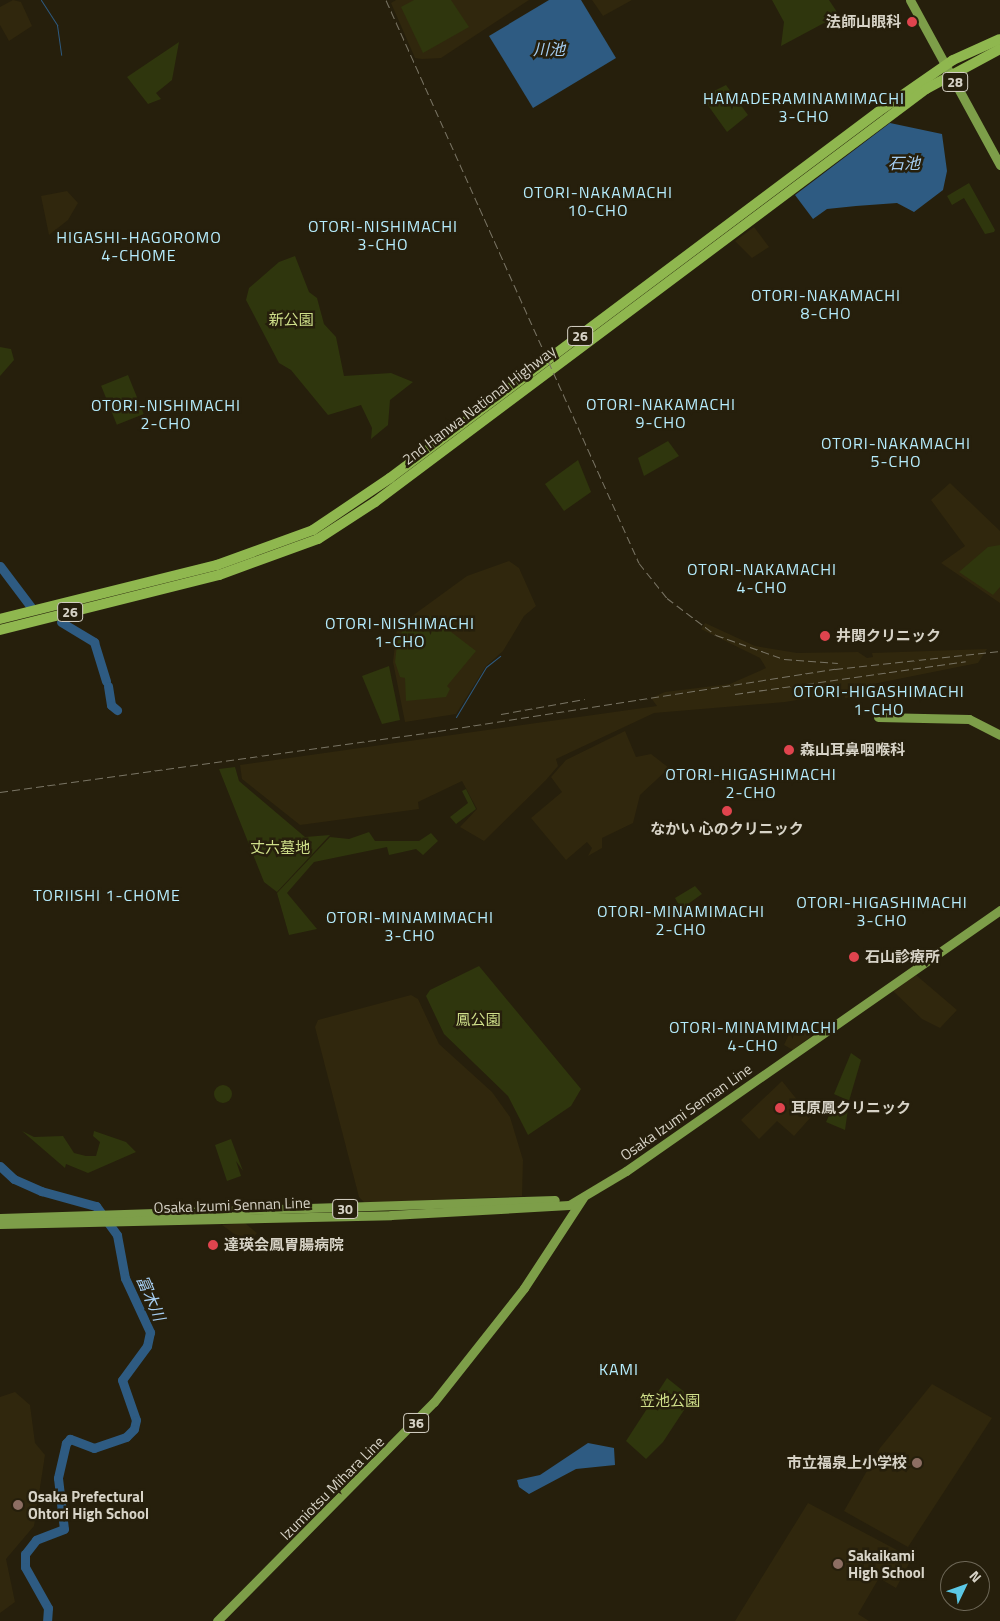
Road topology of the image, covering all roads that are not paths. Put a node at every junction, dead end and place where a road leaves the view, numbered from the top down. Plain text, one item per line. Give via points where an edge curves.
1 (910, 0) edge
2 (1000, 39) edge
3 (1000, 49) edge
4 (948, 69) junction
5 (1000, 165) edge
6 (0, 619) edge
7 (0, 630) edge
8 (878, 716) dead end
9 (1000, 734) edge
10 (1000, 910) edge
11 (583, 1198) junction
12 (0, 1218) edge
13 (106, 1220) junction
14 (0, 1224) edge
15 (217, 1621) edge

1 - 4 main road, 28
2 - 4 highway, 2nd Hanwa National Highway / 26
3 - 4 highway, 2nd Hanwa National Highway / 26
4 - 5 main road, 28
4 - 6 highway, 2nd Hanwa National Highway / 26 via 354,504 313,530 218,565
4 - 7 highway, 2nd Hanwa National Highway / 26 via 375,502 318,539 219,575
8 - 9 main road via 969,720
10 - 11 main road, Osaka Izumi Sennan Line / 30
11 - 13 main road, Osaka Izumi Sennan Line / 30 via 541,1208
11 - 15 main road, Izumiotsu Mihara Line / 36 via 524,1288 434,1402
12 - 13 main road, Osaka Izumi Sennan Line / 30
13 - 14 main road, Osaka Izumi Sennan Line / 30

